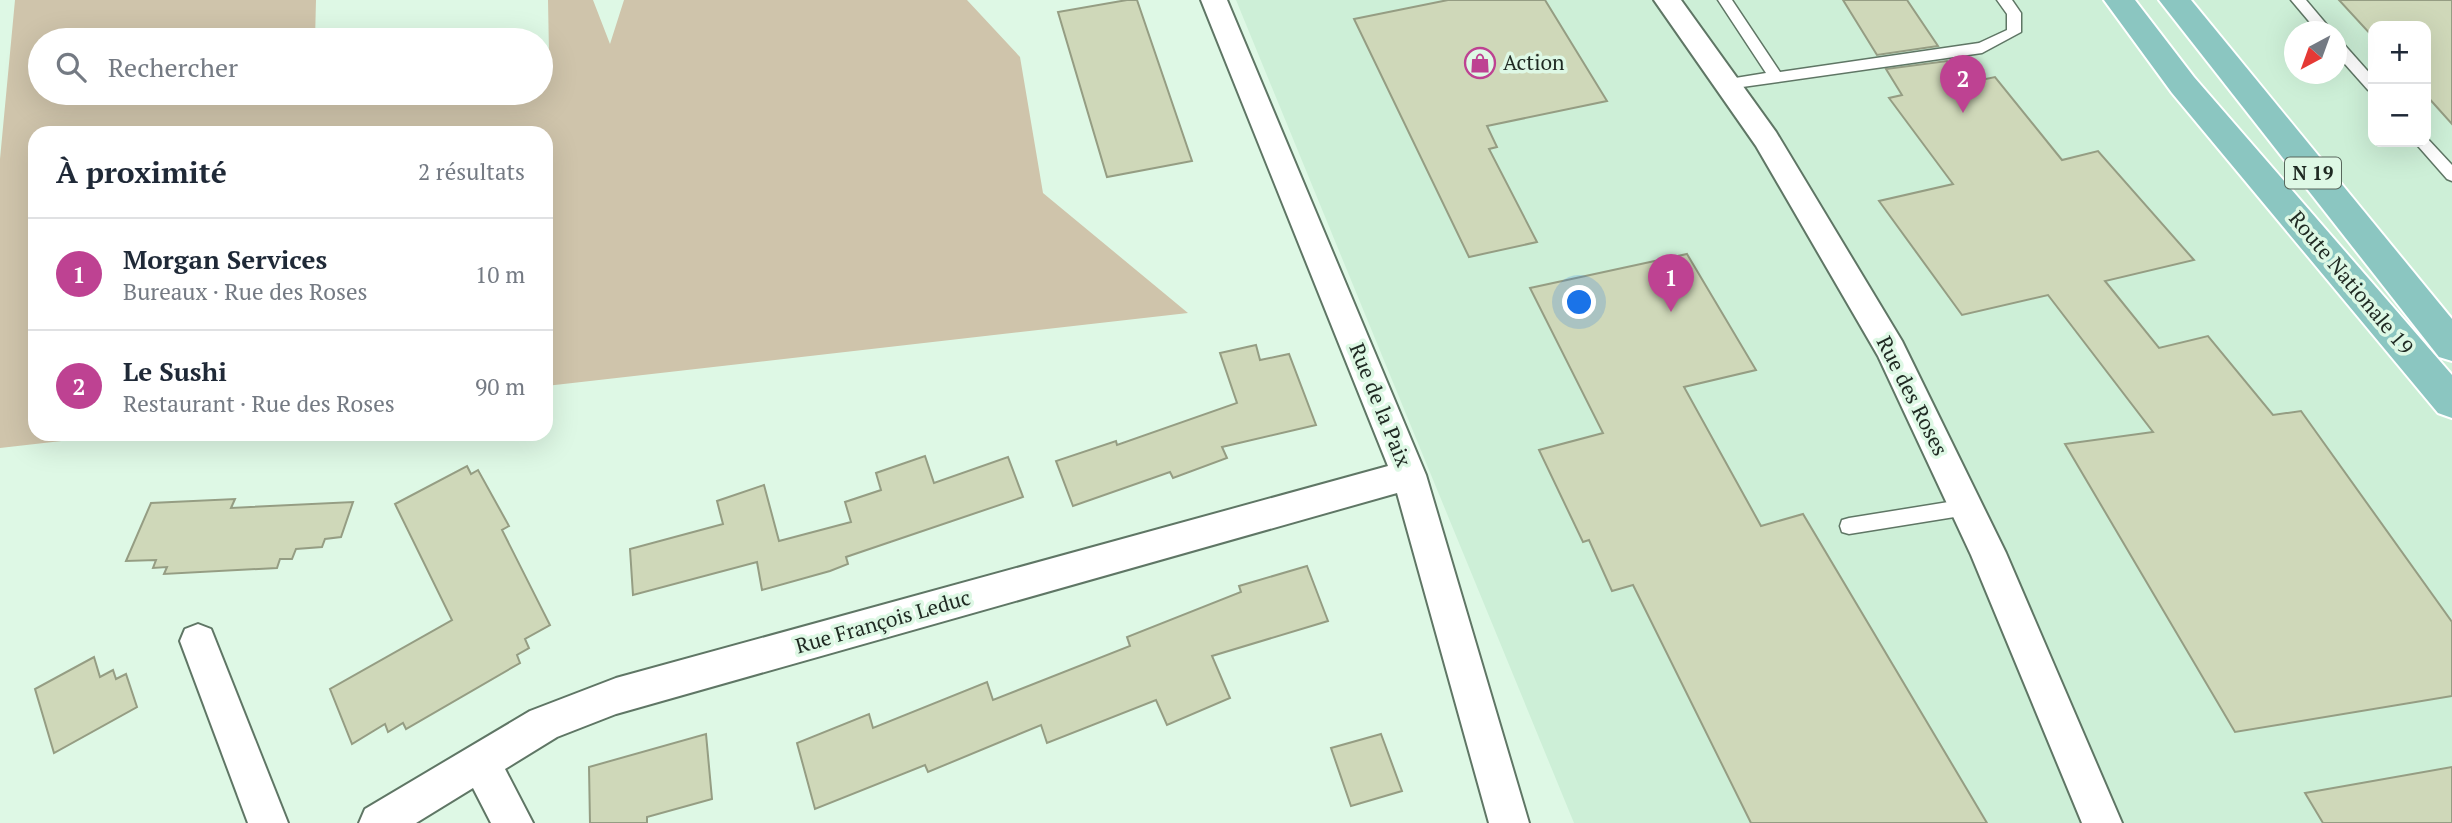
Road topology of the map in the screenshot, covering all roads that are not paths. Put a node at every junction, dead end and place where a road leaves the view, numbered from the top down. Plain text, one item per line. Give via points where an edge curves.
1 (1214, 0) edge
2 (1667, 0) edge
3 (1725, 0) edge
4 (2004, 0) edge
5 (2119, 0) edge
6 (2174, 0) edge
7 (2298, 0) edge
8 (2316, 21) edge
9 (2347, 56) edge
10 (1776, 77) junction
11 (1728, 84) junction
12 (2371, 84) edge
13 (2427, 147) edge
14 (2452, 175) edge
15 (2452, 346) edge
16 (2452, 402) edge
17 (1409, 475) junction
18 (1967, 507) junction
19 (1849, 526) dead end
20 (198, 641) dead end
21 (481, 762) junction
22 (268, 823) edge
23 (379, 823) edge
24 (513, 823) edge
25 (1509, 823) edge
26 (2102, 823) edge

1 - 17 street, Rue de la Paix
2 - 11 street, Rue des Roses
3 - 10 lane
4 - 10 lane via 2014,13 2014,32 1982,48
5 - 16 main road, Route Nationale 19 / N 19 via 2183,85
6 - 15 main road, Route Nationale 19 / N 19
7 - 8 lane
9 - 12 lane
10 - 11 lane
11 - 18 street, Rue des Roses via 1791,180 1891,350
13 - 14 lane
17 - 21 street, Rue François Leduc via 616,696 544,724
17 - 25 street, Rue de la Paix
18 - 19 lane
18 - 26 street, Rue des Roses
20 - 22 street
21 - 23 street, Rue François Leduc
21 - 24 street

